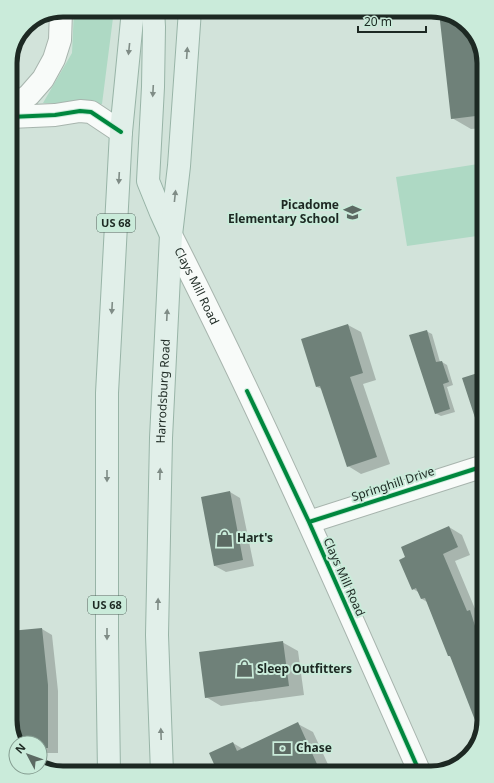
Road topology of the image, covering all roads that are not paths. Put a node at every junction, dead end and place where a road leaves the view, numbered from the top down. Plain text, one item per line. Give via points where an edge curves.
1 (61, 17) edge
2 (132, 17) edge
3 (153, 17) edge
4 (190, 17) edge
5 (17, 104) edge
6 (17, 117) edge
7 (121, 132) junction
8 (171, 235) junction
9 (477, 468) edge
10 (309, 522) junction
11 (109, 766) edge
12 (162, 766) edge
13 (417, 766) edge

1 - 5 main road via 60,40 54,59 43,79
2 -> 7 main road, US 68
3 -> 8 main road via 153,86 148,180
8 -> 4 main road, Harrodsburg Road via 179,166
6 - 7 main road via 91,112
7 -> 11 main road, US 68 via 107,393
8 - 10 main road, Clays Mill Road via 206,303
12 -> 8 main road, Harrodsburg Road via 157,635 159,508
9 - 10 main road, Springhill Drive
10 - 13 main road, Clays Mill Road

